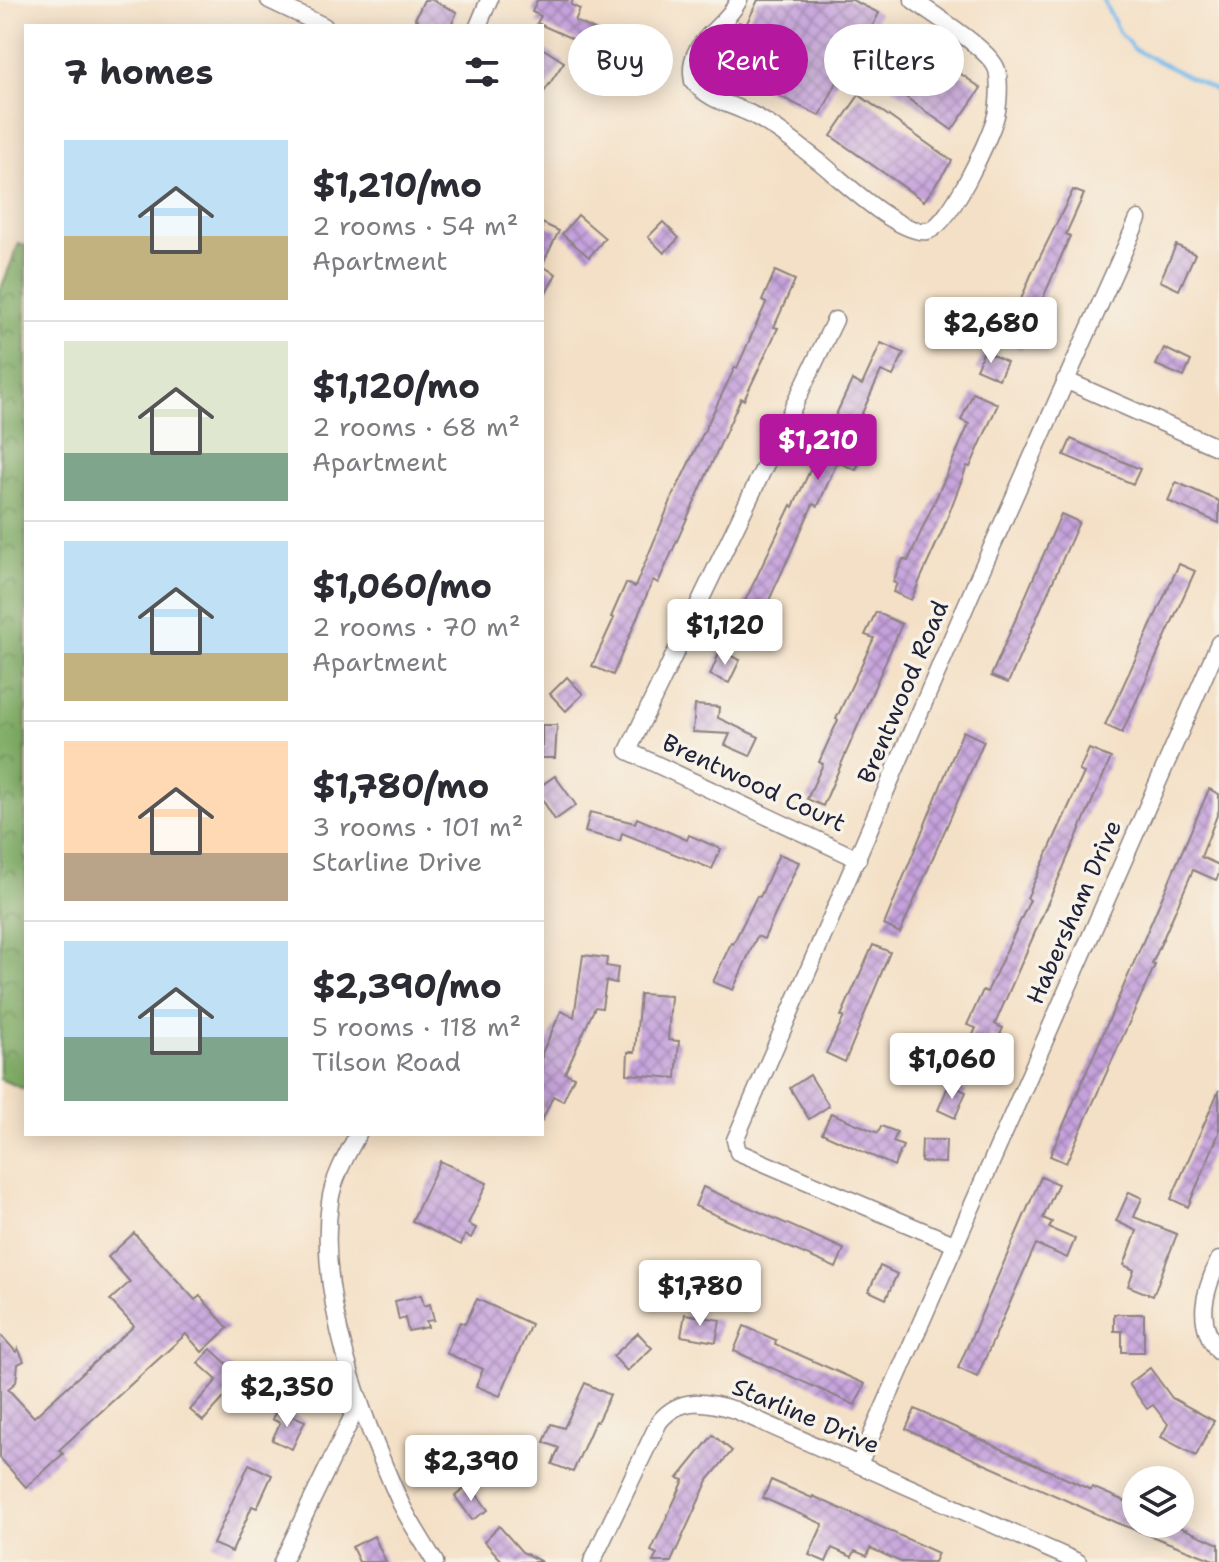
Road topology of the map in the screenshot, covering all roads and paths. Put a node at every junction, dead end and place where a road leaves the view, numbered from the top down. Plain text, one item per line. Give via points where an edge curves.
1 (269, 0) edge
2 (489, 0) edge
3 (739, 0) edge
4 (913, 0) edge
5 (320, 24) edge
6 (479, 24) edge
7 (1138, 219) dead end
8 (835, 320) dead end
9 (1065, 380) junction
10 (1219, 448) edge
11 (1219, 643) edge
12 (858, 859) junction
13 (357, 1136) edge
14 (954, 1244) junction
15 (1219, 1260) edge
16 (1219, 1352) edge
17 (359, 1403) junction
18 (859, 1464) junction
19 (282, 1562) edge
20 (435, 1562) edge
21 (592, 1562) edge
22 (1077, 1562) edge

1 - 5 street
2 - 6 street
3 - 4 street via 695,51 693,81 713,98 787,137 895,221 920,232 939,227 967,180 996,116 997,72 988,56
7 - 9 street, Brentwood Road
8 - 12 street, Brentwood Court via 628,751
9 - 10 street
9 - 12 street, Brentwood Road
11 - 14 street, Habersham Drive
12 - 14 street, Brentwood Road via 735,1140 738,1152
13 - 17 street via 330,1198 327,1239 331,1288
14 - 18 street, Habersham Drive
15 - 16 street via 1203,1304 1211,1342
17 - 19 street
17 - 20 street via 402,1506
18 - 21 street, Starline Drive via 735,1410 714,1403 685,1403 665,1414 651,1434
18 - 22 street, Starline Drive

